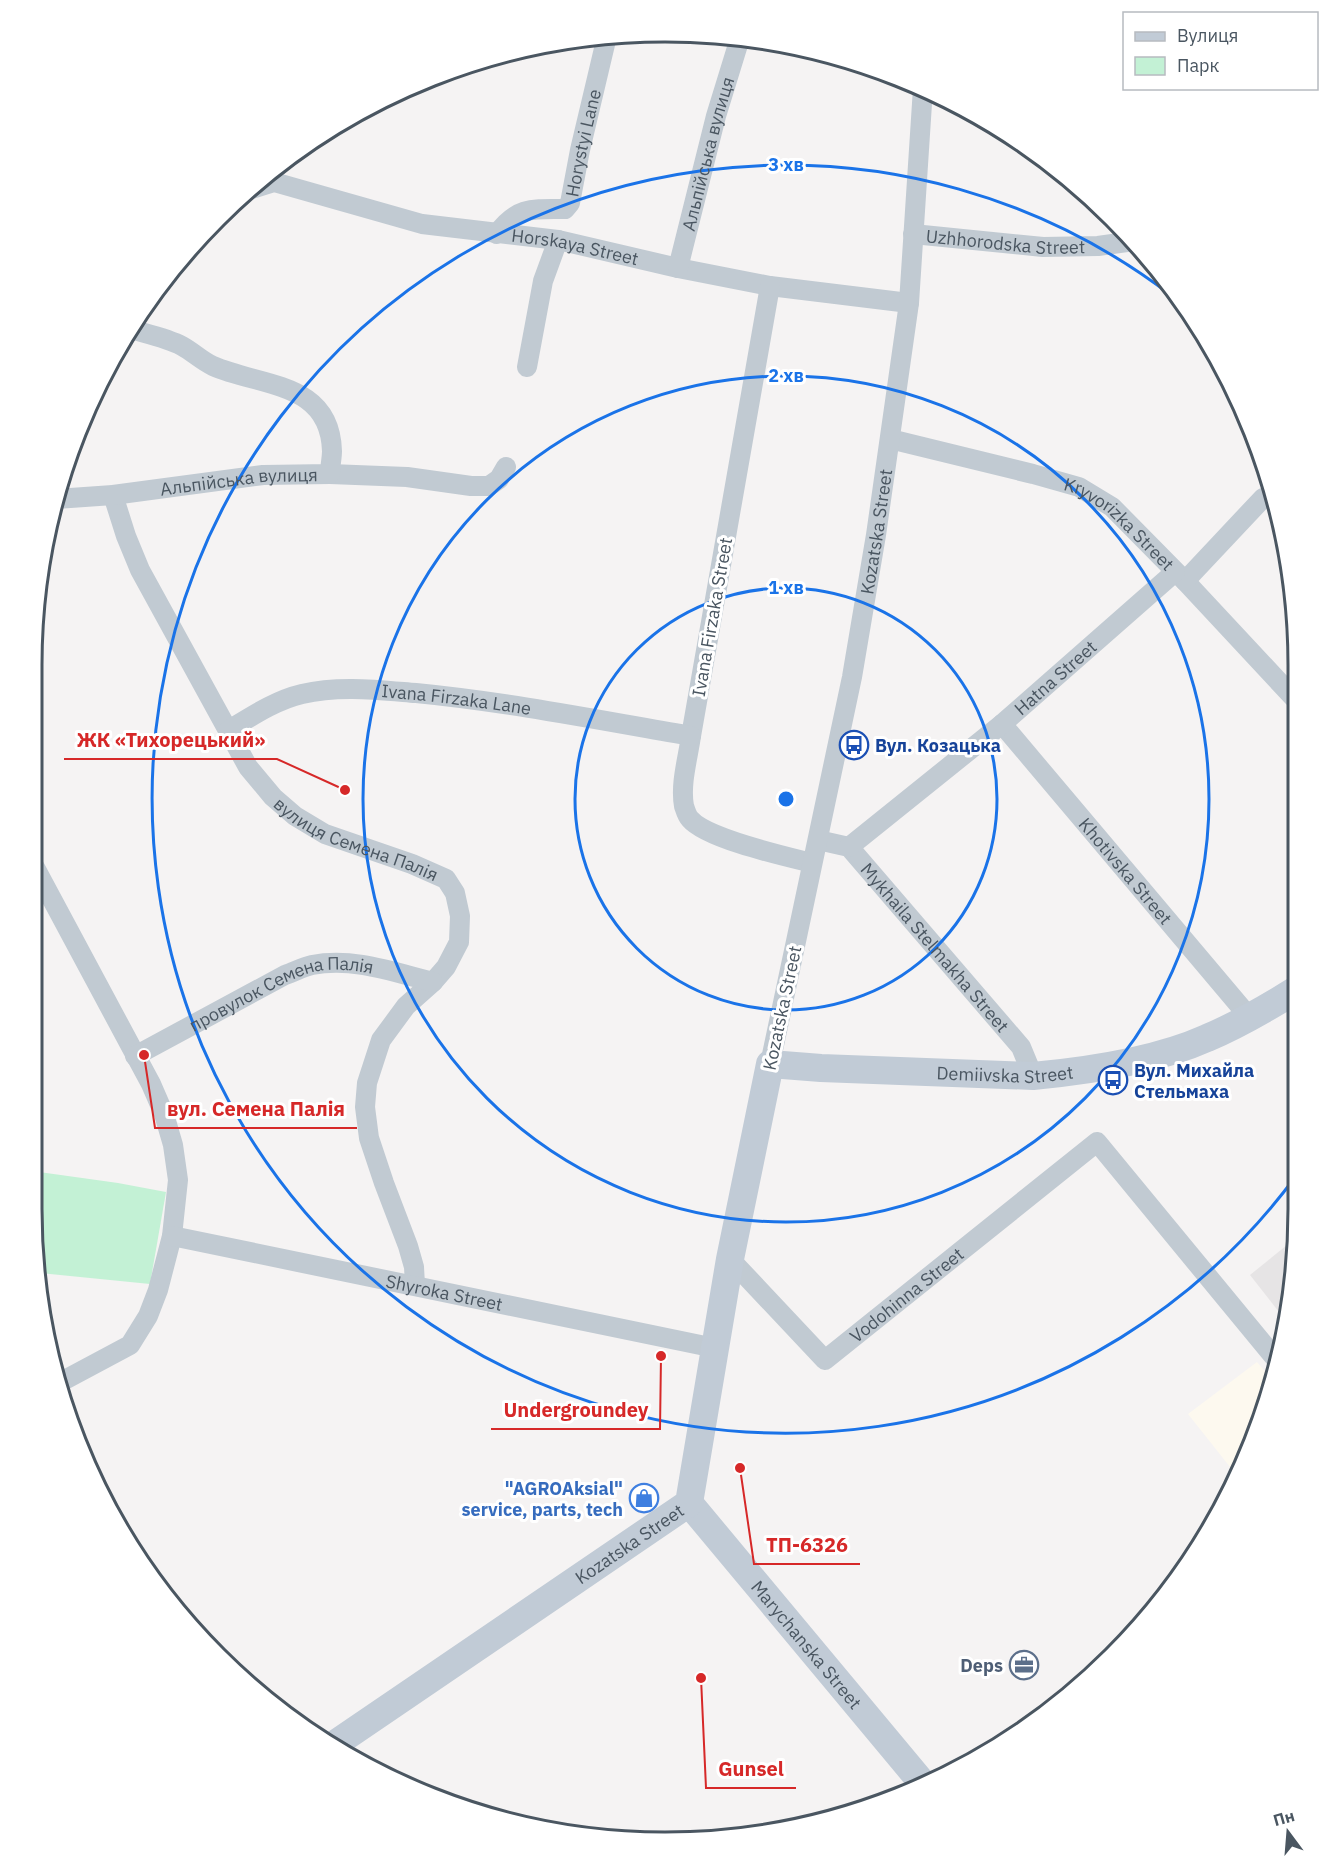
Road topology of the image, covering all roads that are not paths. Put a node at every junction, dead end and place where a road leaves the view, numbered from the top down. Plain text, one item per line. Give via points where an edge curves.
1 (605, 45) edge
2 (737, 46) edge
3 (922, 98) edge
4 (277, 178) edge
5 (497, 234) junction
6 (913, 234) junction
7 (558, 240) junction
8 (1123, 243) edge
9 (678, 268) junction
10 (770, 286) junction
11 (909, 303) junction
12 (139, 332) edge
13 (527, 367) dead end
14 (890, 439) junction
15 (506, 467) dead end
16 (330, 474) junction
17 (113, 495) junction
18 (1265, 497) edge
19 (65, 498) edge
20 (1180, 576) junction
21 (1288, 692) edge
22 (1002, 724) junction
23 (229, 729) junction
24 (691, 736) junction
25 (818, 840) junction
26 (849, 847) junction
27 (812, 863) junction
28 (42, 881) edge
29 (433, 982) junction
30 (1288, 995) edge
31 (1250, 1018) junction
32 (135, 1056) junction
33 (770, 1064) junction
34 (1033, 1076) junction
35 (172, 1236) junction
36 (730, 1259) junction
37 (415, 1285) junction
38 (715, 1348) junction
39 (1271, 1353) edge
40 (66, 1379) edge
41 (689, 1503) junction
42 (340, 1741) edge
43 (918, 1778) edge

1 - 5 street, Horystyi Lane via 570,203 565,209 519,213 507,220
2 - 9 street, Альпійська вулиця
3 - 6 street, Kozatska Street
4 - 5 street, Horskaya Street via 422,224
5 - 7 street, Horskaya Street
6 - 8 street, Uzhhorodska Street via 1043,247
6 - 11 street, Kozatska Street
7 - 9 street, Horskaya Street
7 - 13 street via 543,281
9 - 10 street, Horskaya Street
10 - 11 street, Horskaya Street
10 - 24 street, Ivana Firzaka Street
11 - 14 street, Kozatska Street
12 - 16 street, Альпійська вулиця via 181,345 212,366 291,390 310,401 323,413 328,426
14 - 20 street, Kryvorizka Street via 1079,487 1112,507
14 - 25 street, Kozatska Street via 852,677
15 - 16 street via 500,479 489,486
16 - 17 street, Альпійська вулиця via 263,475
17 - 19 street, Альпійська вулиця
17 - 23 street, вулиця Семена Палія via 140,570
18 - 20 street, Hatna Street
20 - 21 street, Kryvorizka Street
20 - 22 street, Hatna Street
22 - 26 street, Hatna Street
22 - 31 street, Khotivska Street
23 - 24 street, Ivana Firzaka Lane via 301,694 333,689 473,698
23 - 29 street, вулиця Семена Палія via 248,767 295,816 325,834 446,879 455,893 460,916 459,942
24 - 27 street, Ivana Firzaka Street via 684,788 689,818 708,831 741,844
25 - 26 street, Mykhaila Stelmakha Street
25 - 27 street, Kozatska Street
26 - 34 street, Mykhaila Stelmakha Street via 1021,1047
27 - 33 street, Kozatska Street
28 - 32 street
29 - 32 street, провулок Семена Палія via 363,964 310,965
29 - 37 street, вулиця Семена Палія via 406,1006 381,1040 367,1083 365,1107 369,1138 408,1246
30 - 31 street, Demiivska Street
31 - 34 street, Demiivska Street via 1206,1039 1162,1053
32 - 35 street via 164,1114 173,1145 178,1180
33 - 34 street, Demiivska Street
33 - 36 street, Kozatska Street
35 - 37 street, Shyroka Street
35 - 40 street via 158,1290 130,1345
36 - 38 street, Kozatska Street
36 - 39 street, Vodohinna Street via 825,1360 1097,1142
37 - 38 street, Shyroka Street
38 - 41 street, Kozatska Street
41 - 42 street, Kozatska Street
41 - 43 street, Marychanska Street

